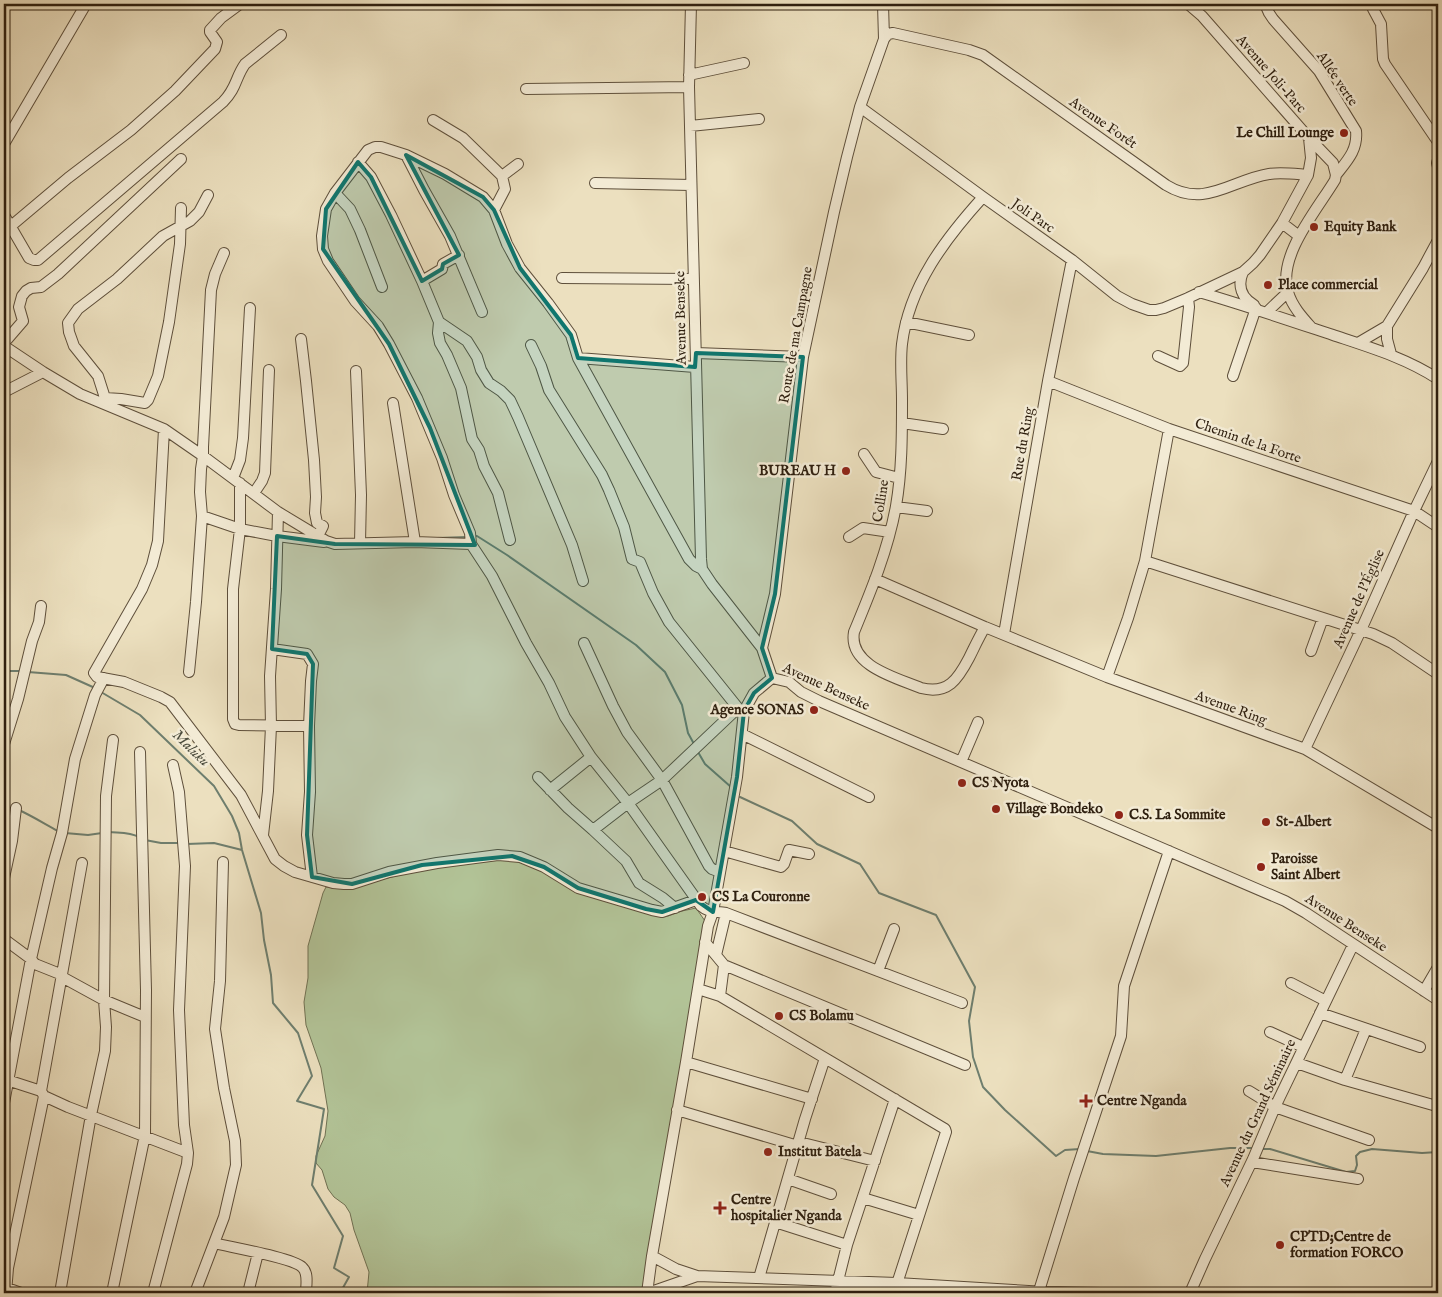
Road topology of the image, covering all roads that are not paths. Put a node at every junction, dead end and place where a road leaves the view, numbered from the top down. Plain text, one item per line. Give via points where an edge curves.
1 (86, 4) edge
2 (240, 4) edge
3 (691, 4) edge
4 (883, 4) edge
5 (1188, 4) edge
6 (1265, 4) edge
7 (1373, 9) dead end
8 (281, 35) dead end
9 (886, 36) junction
10 (744, 64) dead end
11 (689, 76) junction
12 (689, 88) junction
13 (526, 89) dead end
14 (860, 107) junction
15 (759, 118) dead end
16 (433, 120) dead end
17 (690, 126) junction
18 (1309, 138) junction
19 (1438, 142) edge
20 (4, 144) edge
21 (406, 155) junction
22 (181, 159) dead end
23 (1438, 160) edge
24 (358, 162) junction
25 (518, 164) dead end
26 (1438, 168) edge
27 (1336, 174) junction
28 (1308, 175) junction
29 (502, 176) junction
30 (595, 184) dead end
31 (692, 185) junction
32 (335, 192) junction
33 (208, 195) dead end
34 (983, 197) junction
35 (181, 208) dead end
36 (494, 210) junction
37 (4, 215) edge
38 (1282, 223) junction
39 (11, 226) junction
40 (181, 226) junction
41 (1299, 236) junction
42 (1438, 240) edge
43 (224, 253) dead end
44 (459, 255) junction
45 (1072, 260) junction
46 (1243, 272) junction
47 (562, 278) dead end
48 (694, 279) junction
49 (422, 281) junction
50 (382, 287) dead end
51 (1199, 292) junction
52 (1288, 292) junction
53 (1188, 298) junction
54 (250, 308) dead end
55 (1262, 310) junction
56 (482, 312) dead end
57 (439, 322) junction
58 (906, 322) junction
59 (1387, 326) junction
60 (1311, 328) junction
61 (969, 335) dead end
62 (301, 339) dead end
63 (5, 340) edge
64 (1358, 343) junction
65 (531, 345) dead end
66 (696, 353) junction
67 (1391, 354) junction
68 (1158, 356) dead end
69 (803, 357) junction
70 (578, 358) junction
71 (696, 367) junction
72 (269, 370) dead end
73 (356, 371) dead end
74 (44, 372) junction
75 (1233, 376) dead end
76 (1438, 379) edge
77 (1048, 381) junction
78 (4, 392) edge
79 (104, 400) junction
80 (393, 403) dead end
81 (902, 423) junction
82 (164, 429) junction
83 (943, 429) dead end
84 (1169, 429) junction
85 (203, 452) junction
86 (864, 454) dead end
87 (1438, 461) edge
88 (899, 478) junction
89 (236, 481) junction
90 (254, 493) junction
91 (896, 507) junction
92 (1414, 511) junction
93 (278, 512) junction
94 (927, 512) dead end
95 (202, 516) junction
96 (1438, 527) edge
97 (240, 529) junction
98 (890, 532) junction
99 (320, 533) junction
100 (277, 536) junction
101 (849, 537) dead end
102 (360, 538) junction
103 (414, 538) junction
104 (510, 540) dead end
105 (335, 544) junction
106 (471, 544) junction
107 (1145, 561) junction
108 (702, 569) junction
109 (875, 579) junction
110 (583, 581) dead end
111 (41, 606) dead end
112 (1323, 618) junction
113 (985, 627) junction
114 (1362, 630) junction
115 (1004, 634) junction
116 (584, 643) dead end
117 (762, 648) junction
118 (272, 649) junction
119 (1311, 651) dead end
120 (189, 672) dead end
121 (1438, 674) edge
122 (1107, 677) junction
123 (772, 678) junction
124 (100, 686) junction
125 (741, 709) junction
126 (978, 722) dead end
127 (271, 726) junction
128 (309, 726) junction
129 (742, 734) junction
130 (113, 740) dead end
131 (4, 744) edge
132 (1305, 749) junction
133 (140, 752) dead end
134 (591, 757) junction
135 (961, 762) junction
136 (173, 765) dead end
137 (538, 777) dead end
138 (662, 780) junction
139 (550, 790) junction
140 (869, 797) dead end
141 (628, 803) junction
142 (16, 808) dead end
143 (1438, 828) edge
144 (594, 830) junction
145 (263, 835) junction
146 (724, 851) junction
147 (1169, 851) junction
148 (809, 854) dead end
149 (223, 862) dead end
150 (82, 863) dead end
151 (720, 872) junction
152 (312, 877) junction
153 (4, 878) edge
154 (696, 900) junction
155 (675, 908) junction
156 (713, 912) junction
157 (726, 913) junction
158 (894, 929) dead end
159 (4, 940) edge
160 (705, 942) junction
161 (1353, 945) junction
162 (716, 955) junction
163 (31, 959) junction
164 (724, 965) junction
165 (1438, 967) edge
166 (878, 971) junction
167 (62, 976) junction
168 (1291, 983) dead end
169 (698, 989) junction
170 (1424, 991) junction
171 (720, 996) junction
172 (104, 1000) junction
173 (1438, 1000) edge
174 (1326, 1002) junction
175 (962, 1003) dead end
176 (1320, 1014) junction
177 (145, 1017) junction
178 (1366, 1029) junction
179 (1270, 1032) dead end
180 (1420, 1047) dead end
181 (1303, 1048) junction
182 (826, 1058) junction
183 (686, 1062) junction
184 (1296, 1063) junction
185 (965, 1065) dead end
186 (6, 1079) edge
187 (1345, 1080) junction
188 (1249, 1091) dead end
189 (43, 1094) junction
190 (812, 1099) junction
191 (895, 1099) junction
192 (4, 1103) edge
193 (1433, 1105) dead end
194 (1275, 1107) junction
195 (677, 1110) junction
196 (92, 1115) junction
197 (145, 1135) junction
198 (1370, 1140) dead end
199 (798, 1146) junction
200 (188, 1153) junction
201 (875, 1161) junction
202 (1252, 1161) junction
203 (788, 1179) junction
204 (1358, 1179) dead end
205 (831, 1194) dead end
206 (863, 1198) junction
207 (919, 1215) junction
208 (775, 1222) junction
209 (214, 1244) junction
210 (847, 1245) junction
211 (258, 1253) junction
212 (652, 1256) junction
213 (698, 1276) junction
214 (759, 1278) junction
215 (838, 1282) junction
216 (895, 1288) edge
217 (5, 1290) edge
218 (665, 1291) edge
219 (1044, 1292) edge
220 (21, 1293) edge
221 (60, 1293) edge
222 (112, 1293) edge
223 (153, 1293) edge
224 (195, 1293) edge
225 (248, 1293) edge
226 (306, 1293) edge
227 (648, 1293) edge
228 (835, 1293) edge
229 (1101, 1293) edge
230 (1190, 1293) edge

1 - 20 street
2 - 39 street via 210,30 217,42 215,49 187,80 131,130
3 - 11 street, Avenue Benseke
4 - 9 street
5 - 18 street, Avenue Joli-Parc
6 - 27 street, Allée verte via 1273,19 1323,77 1356,131 1354,149
7 - 19 street via 1381,24 1385,64
8 - 39 street via 245,64 233,90 223,102 38,260 29,258
9 - 14 street, Route de ma Campagne
9 - 28 street, Avenue Forêt via 893,33 983,55 1178,192 1192,195 1213,193 1269,174
10 - 11 street
11 - 12 street, Avenue Benseke
12 - 13 street
12 - 17 street, Avenue Benseke
14 - 34 street, Joli Parc
14 - 69 street, Route de ma Campagne
15 - 17 street
16 - 29 street via 463,138
17 - 31 street, Avenue Benseke
18 - 27 street, Avenue Joli-Parc via 1333,163
18 - 28 street via 1311,158
21 - 24 street via 375,147
21 - 36 street via 484,196
21 - 44 street
22 - 63 street via 58,274 41,287 26,291 19,307 22,321
23 - 26 street
24 - 32 street
24 - 49 street via 371,177
25 - 29 street
27 - 41 street, Allée verte
28 - 38 street
29 - 36 street via 504,189
30 - 31 street
31 - 48 street, Avenue Benseke
32 - 50 street via 350,209
32 - 106 street via 326,209 322,249 355,301 378,326 417,398 470,533
33 - 40 street via 198,212
34 - 45 street, Joli Parc
34 - 58 street, Colline via 934,259 918,287
35 - 40 street
36 - 70 street via 520,268 571,336
37 - 39 street
38 - 41 street
38 - 46 street via 1260,255
40 - 79 street via 169,322 158,376 148,400 143,404 121,398
40 - 79 street via 163,236 118,279 78,309 68,323 74,346 98,376
41 - 52 street, Allée verte via 1288,266
42 - 59 street
43 - 85 street via 211,290
44 - 49 street via 447,260 442,268
44 - 56 street
45 - 53 street, Joli Parc via 1117,296 1141,308 1156,310
45 - 77 street, Rue du Ring
46 - 51 street, Joli Parc
46 - 55 street via 1240,284 1243,295
47 - 48 street
48 - 66 street, Avenue Benseke
49 - 57 street
51 - 53 street, Joli Parc
51 - 55 street
52 - 55 street
52 - 60 street
53 - 68 street via 1183,363 1180,366
54 - 89 street via 243,438
55 - 60 street
55 - 75 street
57 - 104 street via 440,343 461,388 472,439 498,492
57 - 110 street via 467,341 489,383 510,400 568,536
58 - 61 street
58 - 81 street, Colline via 902,353
59 - 64 street
59 - 67 street
60 - 64 street
62 - 99 street via 314,460 315,513 317,523 323,526
63 - 74 street
64 - 67 street
65 - 125 street via 549,390 602,474 624,527 632,559 640,562 671,625
66 - 69 street
66 - 71 street, Avenue Benseke
67 - 76 street
69 - 117 street, Route de ma Campagne via 775,594
70 - 71 street
70 - 108 street via 690,559
71 - 108 street, Avenue Benseke
72 - 90 street via 265,473
73 - 102 street
74 - 78 street
74 - 79 street via 80,394
77 - 84 street, Chemin de la Forte
77 - 115 street, Rue du Ring
79 - 82 street
80 - 103 street
81 - 83 street
81 - 88 street, Colline
82 - 85 street
82 - 124 street via 158,541 152,566 94,673
84 - 92 street, Chemin de la Forte
84 - 107 street
85 - 89 street
85 - 95 street
86 - 88 street via 876,472
87 - 92 street, Avenue de l'Église
88 - 91 street, Colline
89 - 90 street
89 - 97 street
90 - 93 street
91 - 94 street
91 - 98 street, Colline
92 - 96 street, Chemin de la Forte
92 - 114 street, Avenue de l'Église
93 - 99 street
93 - 100 street
95 - 97 street
95 - 120 street
97 - 100 street
97 - 127 street via 233,589 233,719 239,725
98 - 101 street via 863,528
98 - 109 street, Colline
99 - 105 street via 326,541
100 - 105 street
100 - 118 street
102 - 103 street
102 - 105 street
103 - 106 street
106 - 134 street via 492,576 565,717
107 - 112 street
107 - 122 street
108 - 117 street, Avenue Benseke
109 - 113 street, Avenue Ring
109 - 113 street, Colline via 854,632 853,643 866,662 905,682 928,690 938,690 952,683 961,673
111 - 131 street
112 - 114 street
112 - 119 street
113 - 115 street, Avenue Ring
114 - 121 street via 1382,637
114 - 132 street, Avenue de l'Église
115 - 122 street, Avenue Ring
116 - 138 street via 627,732
117 - 123 street, Avenue Benseke
118 - 127 street
118 - 128 street via 306,654 313,664
122 - 132 street, Avenue Ring
123 - 125 street
123 - 135 street, Avenue Benseke via 789,682 808,696
124 - 145 street via 124,682 170,702 241,795
124 - 163 street via 75,759 62,833
125 - 129 street
125 - 138 street
126 - 135 street
127 - 128 street
127 - 145 street
128 - 152 street via 307,835
129 - 140 street
129 - 146 street
130 - 172 street via 106,796
132 - 143 street, Avenue Ring
133 - 177 street
134 - 139 street
134 - 141 street
135 - 147 street, Avenue Benseke
136 - 200 street via 179,792 185,866 178,1010
137 - 139 street
138 - 141 street
138 - 151 street via 709,866
139 - 144 street
141 - 144 street
141 - 154 street
142 - 153 street
144 - 155 street via 626,861 639,883
145 - 152 street via 268,848 284,866
146 - 148 street via 780,867 789,850
146 - 151 street
147 - 161 street, Avenue Benseke via 1285,901
147 - 219 street via 1126,978 1121,1036 1083,1150
149 - 209 street via 220,980 215,1029 235,1141 236,1165
150 - 167 street
151 - 156 street
152 - 155 street via 352,884 422,865 504,855 536,862 583,890 662,912
154 - 155 street
154 - 156 street
156 - 157 street
156 - 160 street
157 - 162 street
157 - 166 street
158 - 166 street
159 - 163 street
160 - 162 street
160 - 169 street
161 - 170 street, Avenue Benseke
161 - 174 street, Avenue du Grand Séminaire
162 - 164 street
163 - 167 street
163 - 186 street
164 - 171 street
164 - 185 street
165 - 170 street
166 - 175 street
167 - 172 street
167 - 189 street
168 - 174 street
169 - 171 street
169 - 183 street
170 - 173 street, Avenue Benseke
171 - 182 street
172 - 177 street
172 - 196 street via 105,1051
174 - 176 street, Avenue du Grand Séminaire
176 - 178 street
176 - 181 street, Avenue du Grand Séminaire
177 - 197 street
178 - 180 street
178 - 187 street
179 - 181 street
181 - 184 street, Avenue du Grand Séminaire
182 - 190 street
182 - 191 street
183 - 190 street
183 - 195 street
184 - 187 street
184 - 194 street, Avenue du Grand Séminaire
186 - 189 street
186 - 192 street
187 - 193 street
188 - 194 street
189 - 196 street
189 - 217 street
190 - 199 street
191 - 201 street
191 - 207 street via 946,1130
194 - 198 street
194 - 202 street, Avenue du Grand Séminaire
195 - 199 street
195 - 212 street
196 - 197 street
196 - 221 street
197 - 200 street
197 - 222 street
199 - 201 street via 807,1144
199 - 203 street
200 - 223 street
201 - 206 street
202 - 204 street
202 - 230 street, Avenue du Grand Séminaire
203 - 205 street
203 - 208 street
206 - 207 street
206 - 210 street
207 - 216 street
208 - 210 street
208 - 214 street
209 - 211 street
209 - 224 street
210 - 215 street
211 - 225 street
211 - 226 street via 301,1266 306,1273
212 - 213 street
212 - 227 street
213 - 214 street
213 - 218 street
214 - 215 street
215 - 216 street
215 - 228 street
216 - 219 street
217 - 220 street
218 - 227 street
219 - 229 street

